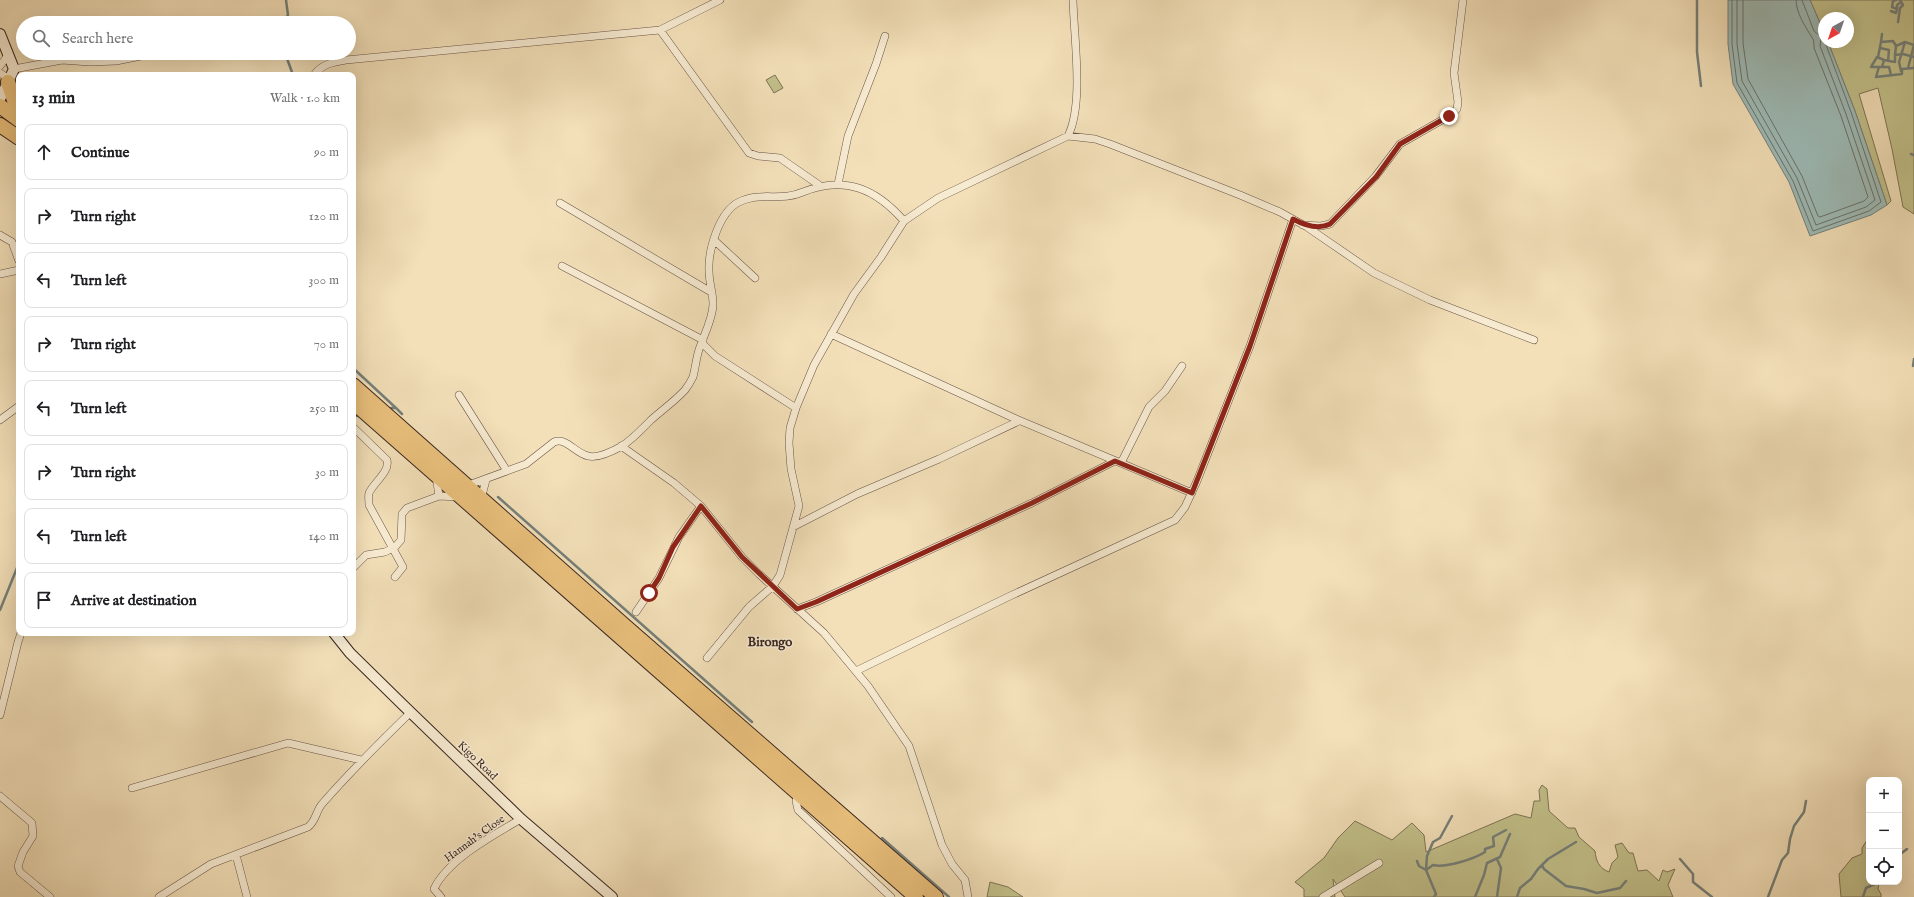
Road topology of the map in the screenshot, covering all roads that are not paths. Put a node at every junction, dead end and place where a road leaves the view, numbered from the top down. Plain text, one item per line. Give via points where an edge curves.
1 (720, 0) edge
2 (1073, 0) edge
3 (1463, 0) edge
4 (660, 30) junction
5 (0, 34) edge
6 (885, 36) dead end
7 (8, 55) junction
8 (356, 59) edge
9 (62, 60) edge
10 (62, 60) edge
11 (121, 60) edge
12 (346, 60) edge
13 (0, 66) edge
14 (22, 72) edge
15 (317, 72) edge
16 (16, 74) edge
17 (6, 77) edge
18 (0, 99) edge
19 (0, 106) edge
20 (16, 106) edge
21 (16, 118) edge
22 (0, 125) edge
23 (16, 136) edge
24 (1068, 136) junction
25 (838, 184) junction
26 (819, 185) junction
27 (560, 203) dead end
28 (1293, 219) junction
29 (904, 221) junction
30 (1303, 225) junction
31 (0, 235) edge
32 (714, 240) junction
33 (16, 253) edge
34 (562, 266) dead end
35 (16, 271) edge
36 (0, 274) edge
37 (755, 278) dead end
38 (711, 292) junction
39 (831, 334) junction
40 (1534, 340) dead end
41 (702, 342) junction
42 (1182, 366) dead end
43 (356, 389) edge
44 (459, 395) dead end
45 (356, 405) edge
46 (16, 408) edge
47 (796, 408) junction
48 (0, 420) edge
49 (1018, 420) junction
50 (356, 430) edge
51 (621, 446) junction
52 (1118, 462) junction
53 (507, 471) junction
54 (436, 474) junction
55 (486, 480) junction
56 (464, 492) junction
57 (1192, 493) junction
58 (439, 496) junction
59 (481, 498) junction
60 (701, 506) junction
61 (793, 527) junction
62 (392, 550) junction
63 (356, 565) edge
64 (395, 577) dead end
65 (773, 586) junction
66 (797, 609) junction
67 (636, 612) dead end
68 (21, 636) edge
69 (336, 636) edge
70 (707, 658) dead end
71 (856, 671) junction
72 (410, 712) junction
73 (0, 715) edge
74 (361, 760) junction
75 (132, 788) dead end
76 (799, 794) junction
77 (0, 796) edge
78 (521, 819) junction
79 (236, 855) junction
80 (1379, 863) dead end
81 (434, 889) junction
82 (50, 897) edge
83 (159, 897) edge
84 (248, 897) edge
85 (432, 897) edge
86 (441, 897) edge
87 (612, 897) edge
88 (891, 897) edge
89 (916, 897) edge
90 (936, 897) edge
91 (968, 897) edge
92 (1323, 897) edge

1 - 4 street
2 - 24 street via 1077,96 1074,121
3 - 30 street via 1454,73 1457,109 1400,144 1376,177 1330,224
4 - 8 street
4 - 26 street via 749,153 780,158
5 - 7 street
6 - 25 street via 848,136
7 - 13 street
7 - 17 street
9 - 11 street
10 - 14 street
12 - 15 street via 330,62
16 - 17 street
17 - 18 street
17 - 20 highway
19 - 21 highway
22 - 23 highway
24 - 28 street via 1095,139 1123,149 1240,195
24 - 29 street via 938,198
25 - 26 street
25 - 29 street via 870,191 883,199
26 - 32 street via 789,197 753,196 739,202 727,212
27 - 38 street
28 - 30 street
28 - 57 street via 1250,346
29 - 39 street via 854,294
30 - 40 street via 1380,276 1430,300
31 - 33 street via 12,242
32 - 37 street
32 - 38 street via 709,262
34 - 41 street
35 - 36 street
38 - 41 street via 712,311
39 - 47 street via 814,365
39 - 49 street
41 - 47 street via 715,356
41 - 51 street via 693,375 684,390
42 - 52 street via 1149,407
43 - 56 highway
44 - 53 street
45 - 54 highway
46 - 48 street
47 - 61 street via 789,443 791,469 799,506
49 - 52 street
49 - 61 street via 939,459 857,494
50 - 62 street via 388,460 383,473 368,494 369,505
51 - 53 street via 597,457 580,453 565,441 559,440 531,461
51 - 60 street via 674,483
52 - 57 street
52 - 66 street
53 - 55 street
54 - 56 highway
54 - 58 street
55 - 56 street
55 - 59 street
56 - 58 street
56 - 59 highway
56 - 76 highway
57 - 71 street via 1186,507 1175,520
58 - 62 street via 410,506 404,511 401,518 401,540
59 - 90 highway
60 - 65 street via 742,557
60 - 67 street via 676,542 659,578
61 - 65 street via 780,575
62 - 63 street via 366,555
62 - 64 street via 403,567
65 - 66 street
65 - 70 street via 753,603
66 - 71 street via 824,633
68 - 73 street
69 - 72 street, Kigo Road via 350,653
71 - 91 street via 909,746 942,844 952,864 965,880
72 - 74 street
72 - 78 street, Kigo Road
74 - 75 street via 288,743
74 - 79 street via 320,806 313,824
76 - 88 street via 796,801 798,810
76 - 89 highway
77 - 82 street via 32,823 33,836 18,866 20,872
78 - 81 street, Hannah's Close via 496,833 461,859
78 - 87 street, Kigo Road
79 - 83 street via 211,864
79 - 84 street
80 - 92 street
81 - 85 street
81 - 86 street

